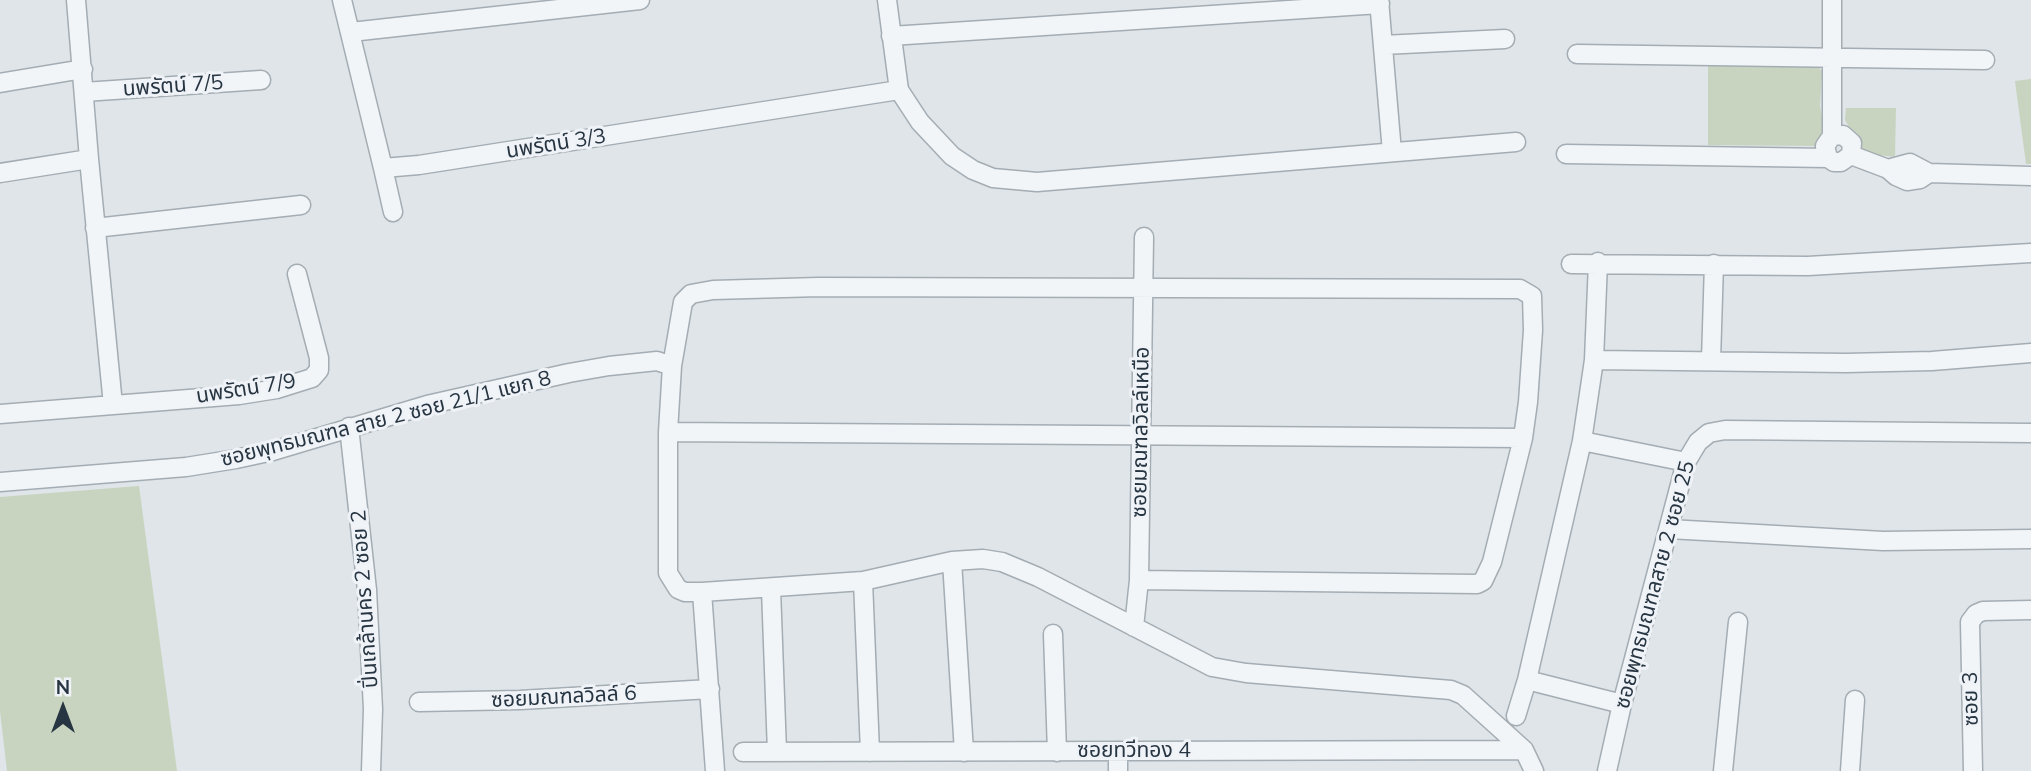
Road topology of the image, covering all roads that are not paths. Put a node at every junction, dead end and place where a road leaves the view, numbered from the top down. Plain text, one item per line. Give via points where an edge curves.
1 (76, 0) edge
2 (342, 0) edge
3 (640, 0) edge
4 (887, 0) edge
5 (1832, 0) edge
6 (1380, 2) edge
7 (351, 32) junction
8 (891, 36) junction
9 (1505, 38) dead end
10 (1383, 46) junction
11 (1577, 54) dead end
12 (1832, 58) junction
13 (1985, 60) dead end
14 (83, 69) junction
15 (261, 80) dead end
16 (0, 82) edge
17 (899, 90) junction
18 (84, 92) junction
19 (1832, 136) junction
20 (1516, 142) dead end
21 (1392, 152) junction
22 (1566, 154) dead end
23 (1852, 155) junction
24 (1828, 158) junction
25 (89, 159) junction
26 (383, 168) junction
27 (0, 173) edge
28 (2031, 176) edge
29 (301, 205) dead end
30 (393, 212) dead end
31 (95, 228) junction
32 (1144, 237) dead end
33 (2031, 253) edge
34 (1598, 262) junction
35 (1571, 264) dead end
36 (1714, 264) junction
37 (297, 274) dead end
38 (1143, 289) junction
39 (2031, 353) edge
40 (1594, 359) junction
41 (1711, 360) junction
42 (672, 366) junction
43 (113, 405) junction
44 (0, 414) edge
45 (349, 427) junction
46 (668, 432) junction
47 (2031, 433) edge
48 (1141, 436) junction
49 (1523, 438) junction
50 (1583, 441) junction
51 (1686, 462) junction
52 (0, 482) edge
53 (1669, 528) junction
54 (2031, 540) edge
55 (952, 561) junction
56 (1139, 580) junction
57 (863, 581) junction
58 (771, 589) junction
59 (702, 592) junction
60 (2031, 610) edge
61 (1738, 622) dead end
62 (1133, 628) junction
63 (1053, 634) dead end
64 (1527, 680) junction
65 (709, 689) junction
66 (1855, 700) dead end
67 (419, 702) dead end
68 (1622, 704) junction
69 (1516, 716) dead end
70 (1524, 750) junction
71 (1118, 751) junction
72 (743, 752) dead end
73 (777, 752) junction
74 (870, 752) junction
75 (964, 752) junction
76 (1057, 752) junction
77 (372, 771) edge
78 (715, 771) edge
79 (1118, 771) edge
80 (1534, 771) edge
81 (1607, 771) edge
82 (1723, 771) edge
83 (1850, 771) edge
84 (1973, 771) edge

1 - 14 street
2 - 7 street
3 - 7 street
4 - 8 street
5 - 12 street
6 - 8 street
6 - 10 street
7 - 26 street
8 - 17 street
9 - 10 street
10 - 21 street
11 - 12 street
12 - 13 street
12 - 19 street
14 - 16 street
14 - 18 street
15 - 18 street, นพรัตน์ 7/5
17 - 21 street via 920,122 952,156 993,178 1037,182
17 - 26 street, นพรัตน์ 3/3
18 - 25 street
19 - 23 street via 1848,137
19 - 24 street via 1825,146
20 - 21 street
22 - 24 street
23 - 24 street via 1840,162
23 - 28 street via 1888,169 1910,163 1929,173
25 - 27 street
25 - 31 street
26 - 30 street
29 - 31 street
31 - 43 street
32 - 38 street, ซอยมณฑลวิลล์เหนือ
33 - 36 street via 1808,266
34 - 35 street
34 - 36 street
34 - 40 street
36 - 41 street
37 - 43 street, นพรัตน์ 7/9 via 319,358 319,370 312,378 239,395
38 - 42 street via 819,287 701,292 683,302
38 - 48 street, ซอยมณฑลวิลล์เหนือ
38 - 49 street via 1527,291 1534,303
39 - 41 street via 1846,363
40 - 41 street
40 - 50 street
42 - 45 street, ซอยพุทธมณฑล สาย 2 ซอย 21/1 แยก 8 via 657,361 596,368
42 - 46 street
43 - 44 street
45 - 52 street, ซอยพุทธมณฑล สาย 2 ซอย 21/1 แยก 8 via 273,451 186,467
45 - 77 street, ปิ่นเกล้านคร 2 ซอย 2 via 368,590
46 - 48 street
46 - 59 street via 668,573 678,589
47 - 51 street, ซอยพุทธมณฑลสาย 2 ซอย 25 via 1725,430 1709,433 1698,442
48 - 49 street
48 - 56 street, ซอยมณฑลวิลล์เหนือ
49 - 56 street via 1492,562 1477,584
50 - 51 street
50 - 64 street
51 - 53 street, ซอยพุทธมณฑลสาย 2 ซอย 25
53 - 54 street via 1883,541
53 - 68 street, ซอยพุทธมณฑลสาย 2 ซอย 25
55 - 57 street
55 - 62 street via 1002,562
55 - 75 street
56 - 62 street, ซอยมณฑลวิลล์เหนือ
57 - 58 street
57 - 74 street
58 - 59 street
58 - 73 street
59 - 65 street
60 - 84 street, ซอย 3 via 1983,611 1972,617
61 - 82 street
62 - 70 street via 1228,671 1451,690
63 - 76 street
64 - 68 street
64 - 69 street
65 - 67 street, ซอยมณฑลวิลล์ 6
65 - 78 street
66 - 83 street
68 - 81 street, ซอยพุทธมณฑลสาย 2 ซอย 25
70 - 71 street, ซอยทวีทอง 4
70 - 80 street
71 - 76 street, ซอยทวีทอง 4
71 - 79 street
72 - 73 street, ซอยทวีทอง 4
73 - 74 street, ซอยทวีทอง 4
74 - 75 street, ซอยทวีทอง 4
75 - 76 street, ซอยทวีทอง 4

